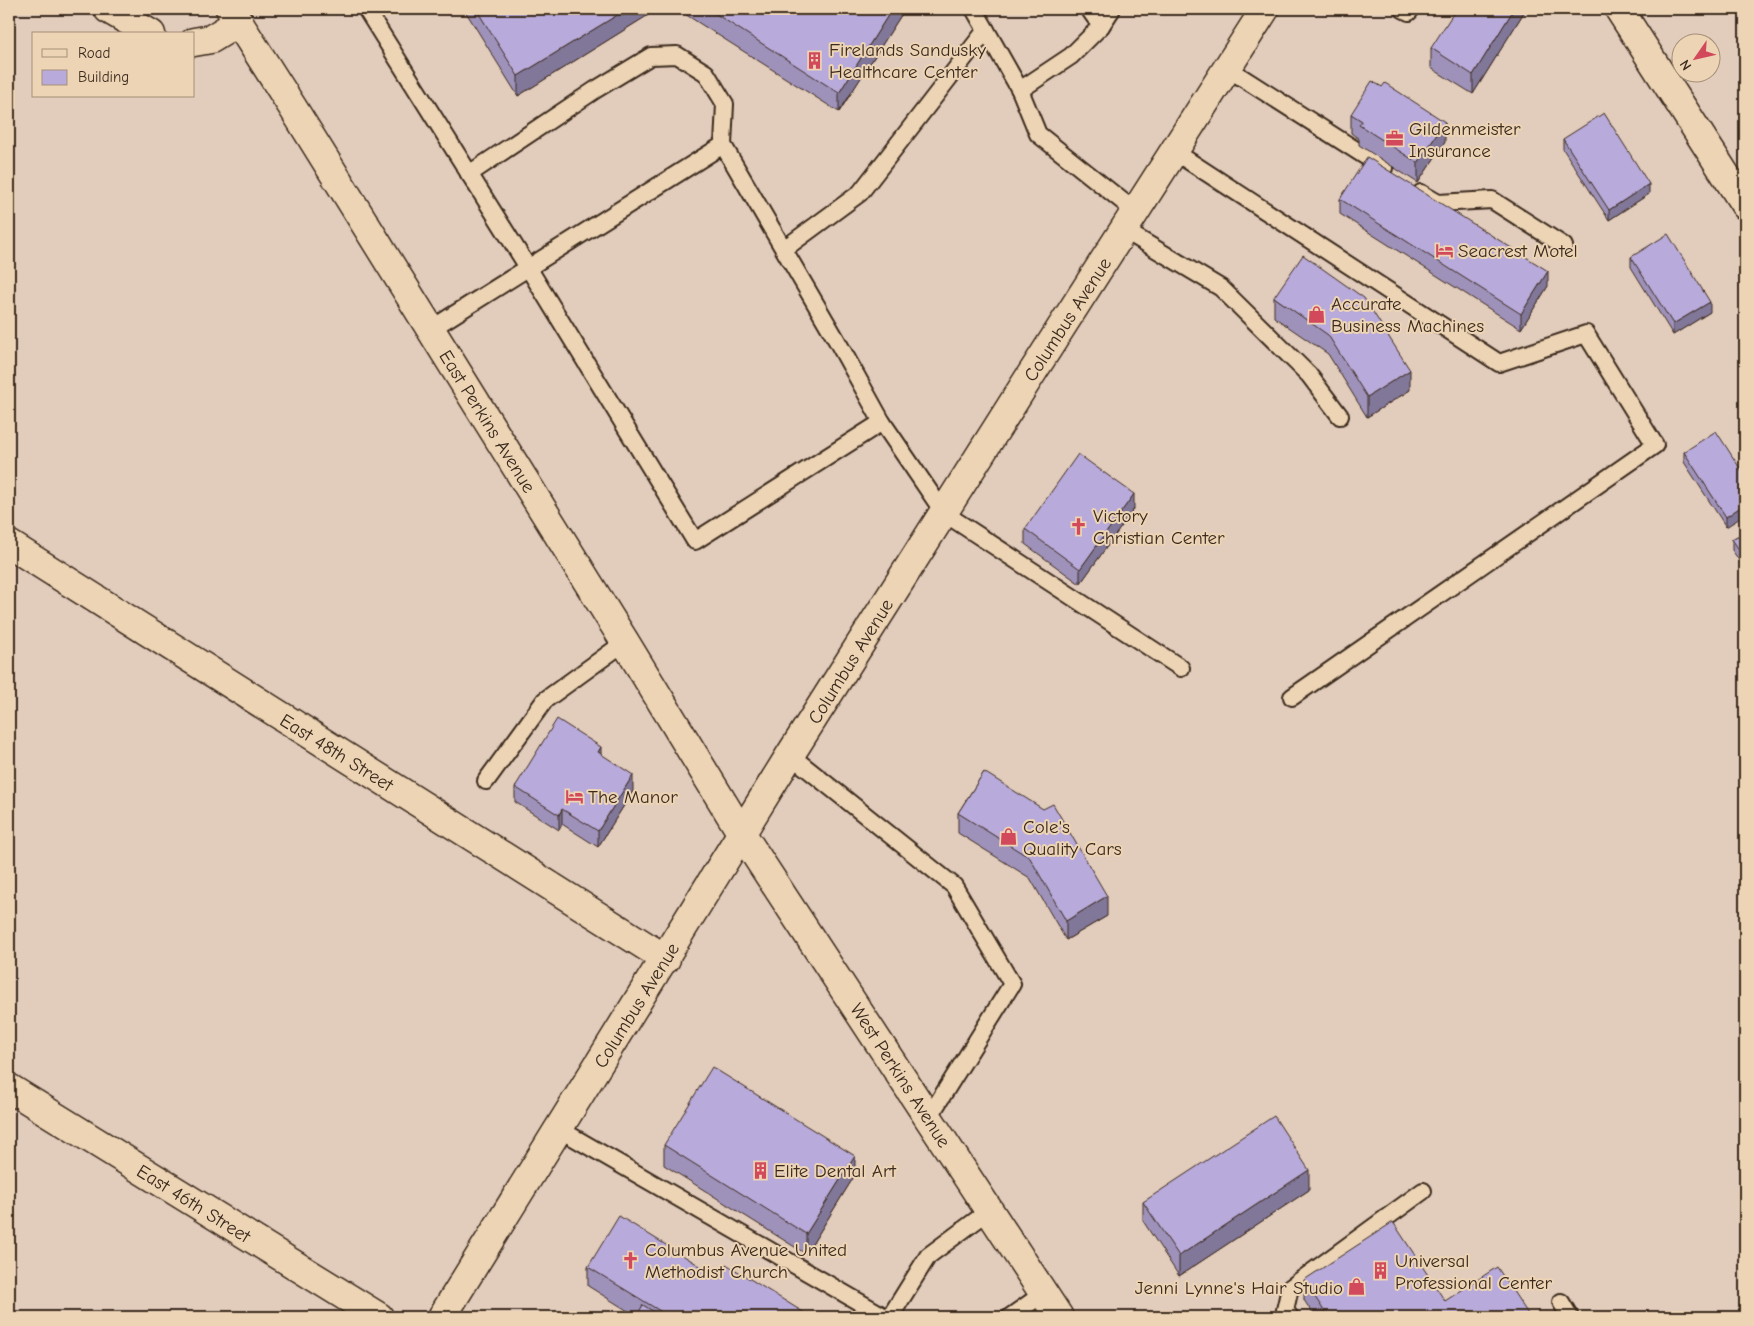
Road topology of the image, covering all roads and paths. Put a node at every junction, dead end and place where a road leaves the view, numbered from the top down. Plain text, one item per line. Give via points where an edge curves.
1 (108, 9) edge
2 (366, 9) edge
3 (974, 9) edge
4 (1088, 9) edge
5 (1112, 9) edge
6 (1265, 9) edge
7 (1403, 9) edge
8 (1411, 9) edge
9 (1619, 9) edge
10 (234, 15) edge
11 (1101, 26) junction
12 (986, 30) junction
13 (148, 32) edge
14 (195, 42) edge
15 (1227, 68) junction
16 (1020, 90) junction
17 (724, 145) junction
18 (1174, 152) junction
19 (469, 174) junction
20 (1745, 205) edge
21 (1130, 221) junction
22 (1564, 246) dead end
23 (784, 250) junction
24 (529, 269) junction
25 (431, 329) junction
26 (1340, 416) dead end
27 (882, 422) junction
28 (944, 513) junction
29 (9, 544) edge
30 (625, 642) junction
31 (1180, 668) dead end
32 (1292, 697) dead end
33 (790, 755) junction
34 (486, 781) dead end
35 (742, 834) junction
36 (666, 959) junction
37 (9, 1088) edge
38 (929, 1117) junction
39 (559, 1129) junction
40 (1423, 1191) dead end
41 (990, 1210) junction
42 (1044, 1293) junction
43 (1561, 1302) dead end
44 (379, 1317) edge
45 (442, 1317) edge
46 (885, 1317) edge
47 (890, 1317) edge
48 (1010, 1317) edge
49 (1059, 1317) edge
50 (1290, 1317) edge
51 (1570, 1317) edge

1 - 13 main road
2 - 19 lane
3 - 12 lane
4 - 11 lane
5 - 11 lane
6 - 15 main road, Columbus Avenue
7 - 8 lane via 1409,12
9 - 20 main road
10 - 14 main road via 211,39
10 - 25 main road, East Perkins Avenue
11 - 16 lane via 1071,56
12 - 16 lane
12 - 23 lane via 860,192
15 - 18 main road, Columbus Avenue
15 - 22 lane via 1438,203 1492,200
16 - 21 lane via 1038,134
17 - 19 lane via 725,104 706,73 677,55 651,56
17 - 23 lane
17 - 24 lane
18 - 21 main road, Columbus Avenue
18 - 32 lane via 1499,363 1586,334 1655,446
19 - 24 lane
21 - 26 lane via 1221,288 1309,375
21 - 28 main road, Columbus Avenue
23 - 27 lane
24 - 25 lane
24 - 27 lane via 695,541
25 - 30 main road, East Perkins Avenue
27 - 28 lane
28 - 31 lane
28 - 33 main road, Columbus Avenue
29 - 36 main road, East 48th Street
30 - 34 lane via 545,700
30 - 35 main road, East Perkins Avenue
33 - 35 main road, Columbus Avenue
33 - 38 lane via 954,886 1012,984
35 - 36 main road, Columbus Avenue
35 - 38 main road, West Perkins Avenue
36 - 39 main road, Columbus Avenue
37 - 44 main road, East 46th Street
38 - 41 main road, West Perkins Avenue
39 - 45 main road, Columbus Avenue
39 - 46 lane
40 - 50 lane via 1290,1288 1285,1310
41 - 42 main road, West Perkins Avenue
41 - 47 lane via 928,1256
42 - 48 lane
42 - 49 main road, West Perkins Avenue
43 - 51 lane

